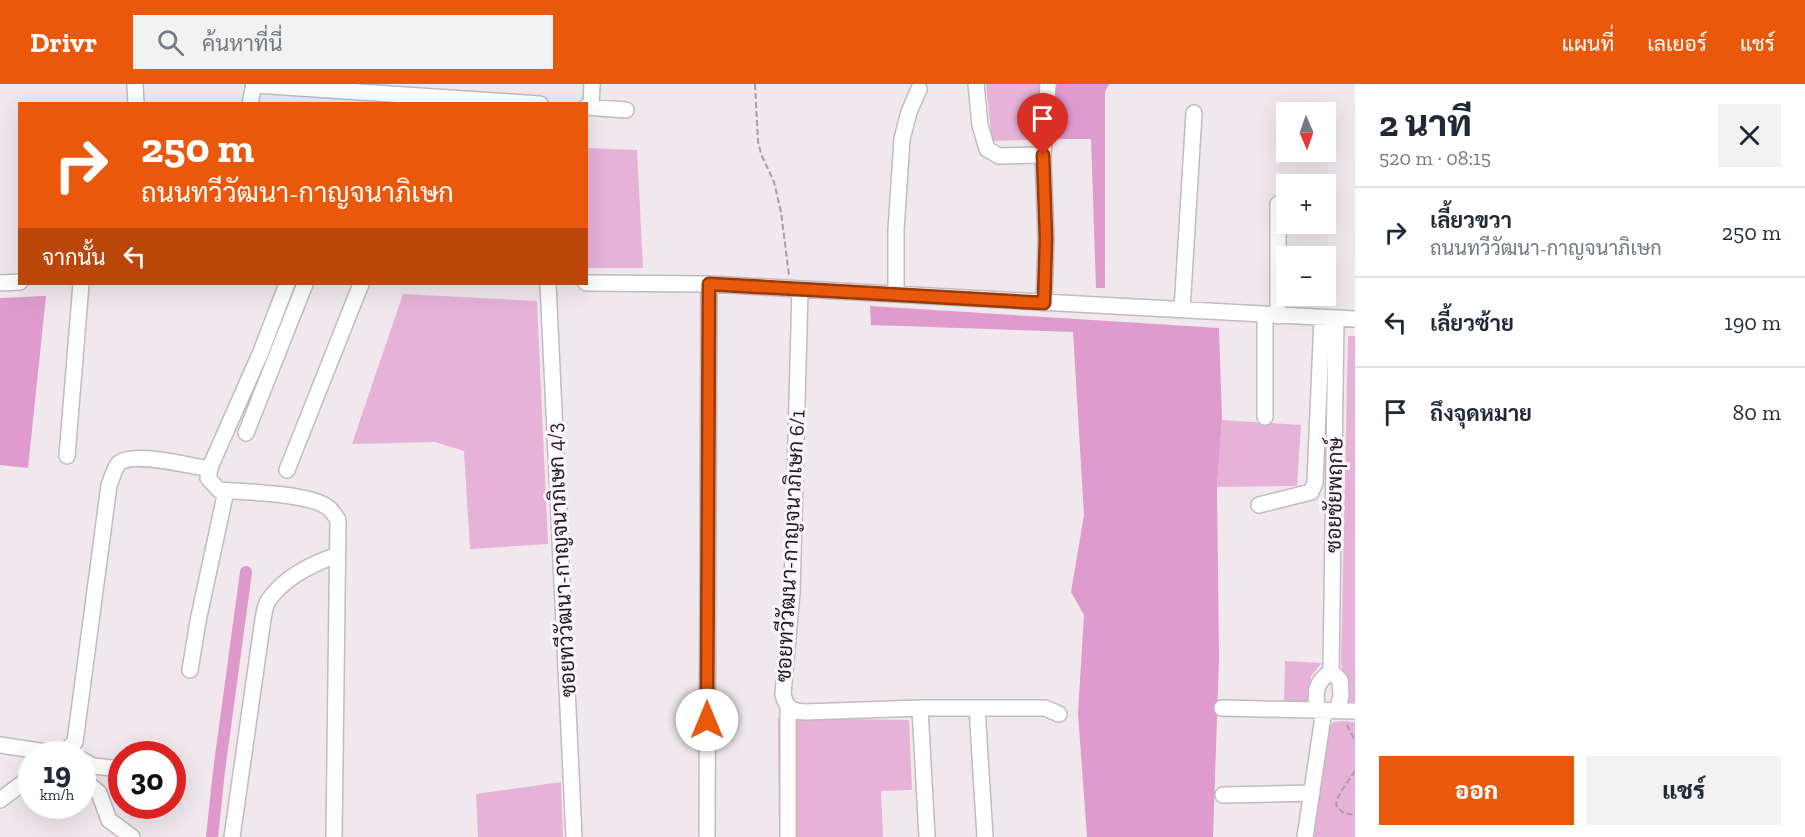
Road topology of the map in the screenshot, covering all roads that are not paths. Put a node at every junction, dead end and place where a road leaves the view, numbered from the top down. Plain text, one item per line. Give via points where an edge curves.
1 (135, 84) edge
2 (254, 84) edge
3 (592, 84) edge
4 (976, 84) edge
5 (1048, 84) edge
6 (919, 89) dead end
7 (136, 102) edge
8 (250, 102) edge
9 (511, 102) edge
10 (589, 107) edge
11 (626, 110) dead end
12 (1194, 113) dead end
13 (1043, 155) junction
14 (1276, 234) edge
15 (18, 282) edge
16 (0, 283) edge
17 (588, 283) edge
18 (709, 284) junction
19 (81, 285) edge
20 (287, 285) edge
21 (305, 285) edge
22 (361, 285) edge
23 (548, 285) edge
24 (795, 289) junction
25 (896, 294) junction
26 (1044, 303) junction
27 (1182, 310) junction
28 (1271, 315) junction
29 (1329, 318) junction
30 (1355, 319) edge
31 (1265, 417) dead end
32 (246, 433) dead end
33 (67, 456) dead end
34 (210, 469) junction
35 (287, 470) dead end
36 (226, 491) junction
37 (1259, 505) dead end
38 (337, 555) junction
39 (190, 670) dead end
40 (1331, 671) junction
41 (788, 707) junction
42 (920, 708) junction
43 (977, 708) junction
44 (1222, 708) dead end
45 (1326, 710) junction
46 (1355, 711) edge
47 (1059, 714) dead end
48 (75, 741) edge
49 (0, 745) edge
50 (18, 748) edge
51 (18, 786) edge
52 (96, 790) edge
53 (1312, 793) junction
54 (1223, 795) dead end
55 (0, 800) edge
56 (132, 837) edge
57 (232, 837) edge
58 (334, 837) edge
59 (574, 837) edge
60 (707, 837) edge
61 (788, 837) edge
62 (927, 837) edge
63 (985, 837) edge
64 (1305, 837) edge

1 - 7 street
2 - 8 street
2 - 9 street
3 - 10 street
4 - 13 street via 987,149 999,156
5 - 13 street
6 - 25 street via 902,139
10 - 11 street
12 - 27 street
13 - 26 street
14 - 28 street
15 - 16 street
17 - 18 street
18 - 24 street
18 - 60 street
19 - 33 street
20 - 34 street
21 - 32 street
22 - 35 street
23 - 59 street, ซอยทวีวัฒนา-กาญจนาภิเษก 4/3
24 - 25 street
24 - 41 street, ซอยทวีวัฒนา-กาญจนาภิเษก 6/1 via 792,592 783,694
25 - 26 street
26 - 27 street
27 - 28 street
28 - 29 street
28 - 31 street
29 - 30 street
29 - 37 street via 1315,483 1311,492
29 - 40 street, ซอยชัยพฤกษ์
34 - 36 street via 208,478 219,490
34 - 48 street via 142,458 127,459 117,465 109,485
36 - 38 street via 302,498 323,505 338,520
36 - 39 street
38 - 57 street via 308,566 268,602
38 - 58 street
40 - 45 street, ซอยชัยพฤกษ์ via 1320,680 1316,693
40 - 45 street, ซอยชัยพฤกษ์ via 1340,680 1341,696
41 - 42 street, ซอยทวีวัฒนา-กาญจนาภิเษก 6/1 via 796,712
41 - 61 street
42 - 43 street, ซอยทวีวัฒนา-กาญจนาภิเษก 6/1
42 - 62 street
43 - 47 street, ซอยทวีวัฒนา-กาญจนาภิเษก 6/1 via 1045,708
43 - 63 street
44 - 45 street
45 - 46 street
45 - 53 street, ซอยชัยพฤกษ์
49 - 50 street
51 - 55 street
52 - 56 street via 110,820
53 - 54 street
53 - 64 street, ซอยชัยพฤกษ์

